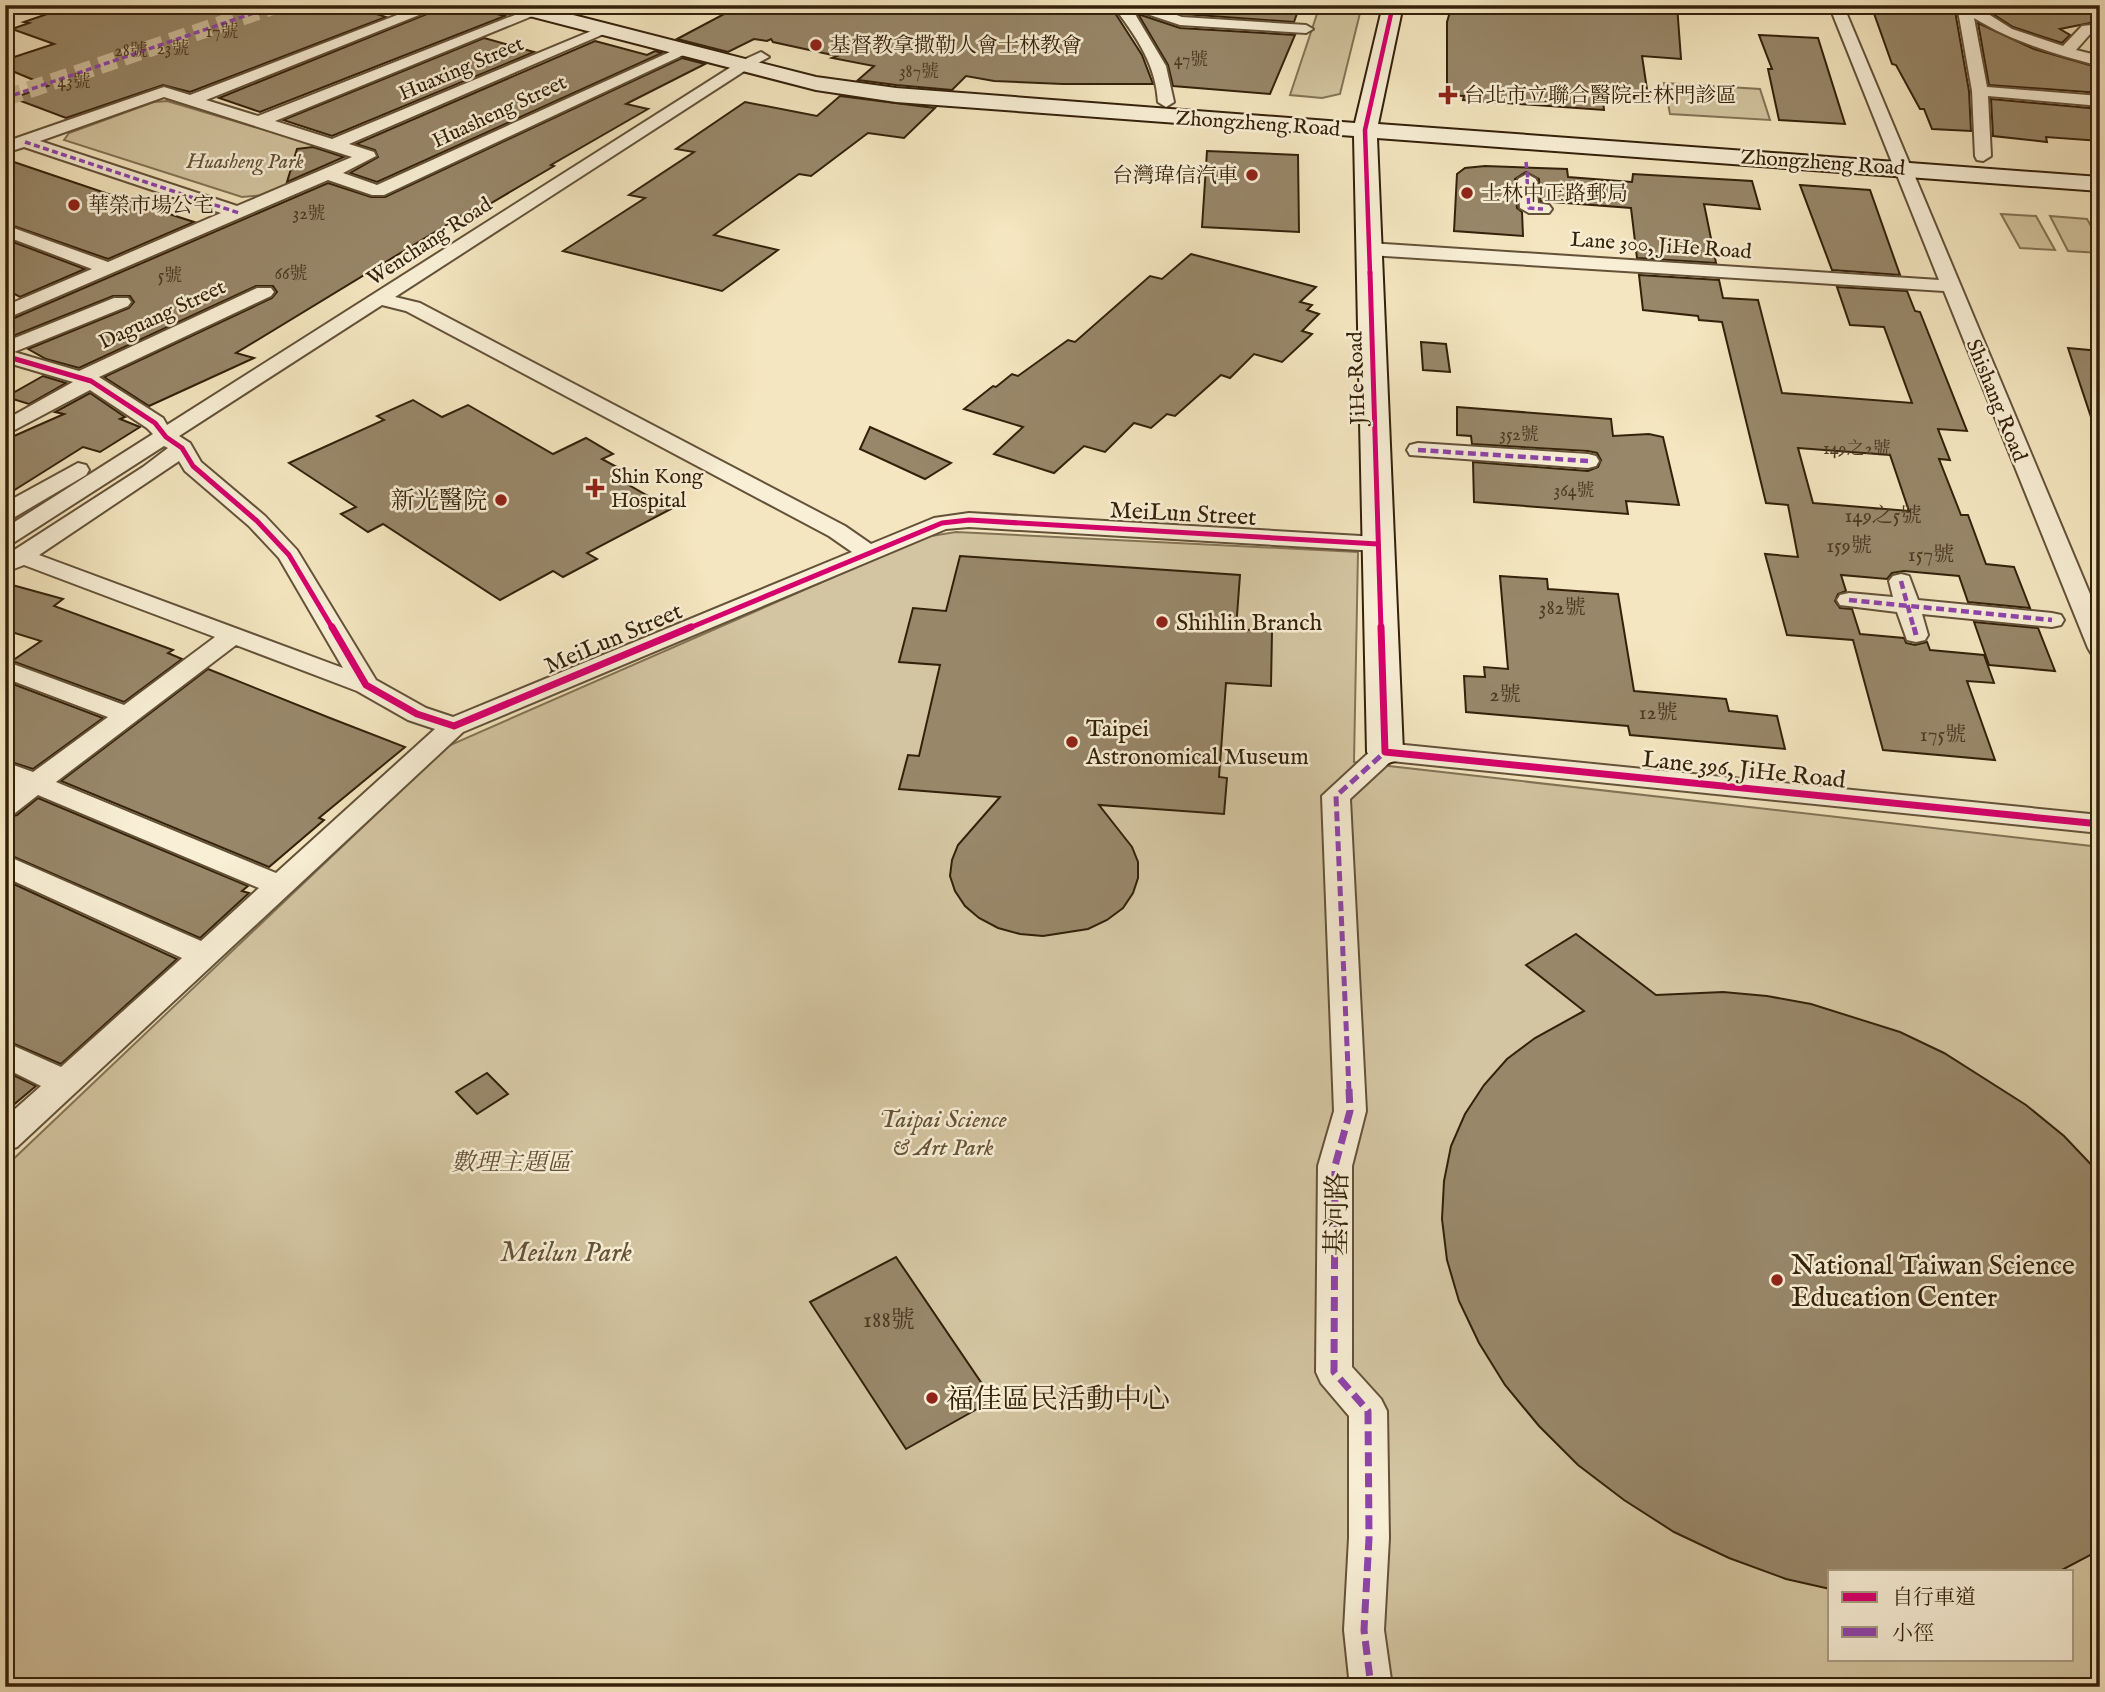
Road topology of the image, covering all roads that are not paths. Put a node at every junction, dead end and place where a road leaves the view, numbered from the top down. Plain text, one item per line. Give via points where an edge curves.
1 (438, 5) edge
2 (509, 5) edge
3 (559, 5) edge
4 (1128, 5) edge
5 (1134, 5) edge
6 (1393, 5) edge
7 (1836, 5) edge
8 (1965, 6) edge
9 (535, 12) junction
10 (1306, 29) dead end
11 (2100, 29) edge
12 (606, 30) junction
13 (687, 50) junction
14 (2066, 52) junction
15 (752, 61) junction
16 (2100, 61) edge
17 (1980, 91) junction
18 (191, 100) junction
19 (2100, 101) edge
20 (1166, 102) junction
21 (261, 121) junction
22 (1367, 123) junction
23 (25, 142) junction
24 (333, 145) junction
25 (5, 148) edge
26 (1983, 156) junction
27 (1900, 159) junction
28 (2100, 163) edge
29 (328, 174) junction
30 (1527, 174) dead end
31 (2100, 184) edge
32 (1543, 209) dead end
33 (239, 213) junction
34 (5, 230) edge
35 (1369, 249) junction
36 (107, 268) junction
37 (1950, 286) junction
38 (264, 292) dead end
39 (380, 299) junction
40 (121, 302) dead end
41 (5, 313) edge
42 (6, 355) edge
43 (86, 379) junction
44 (5, 429) edge
45 (168, 436) junction
46 (1418, 450) dead end
47 (1588, 461) dead end
48 (5, 513) edge
49 (1378, 544) junction
50 (868, 552) junction
51 (11, 553) edge
52 (1901, 581) dead end
53 (1849, 600) dead end
54 (1908, 606) junction
55 (2052, 620) dead end
56 (1916, 635) dead end
57 (232, 636) junction
58 (2100, 648) edge
59 (5, 669) edge
60 (366, 685) junction
61 (127, 715) junction
62 (454, 726) junction
63 (1385, 752) junction
64 (5, 771) edge
65 (36, 784) junction
66 (5, 807) edge
67 (2100, 824) edge
68 (5, 865) edge
69 (280, 886) junction
70 (206, 956) junction
71 (5, 1054) edge
72 (65, 1083) junction
73 (5, 1138) edge
74 (1371, 1687) edge

1 - 18 street
2 - 9 main road, Zhongzheng Road
3 - 15 main road, Zhongzheng Road
4 - 20 street via 1124,11 1139,26 1152,53
5 - 10 street via 1180,21
6 - 22 main road, JiHe Road
7 - 27 street
8 - 14 street via 2007,32
8 - 17 street
9 - 12 main road, Zhongzheng Road
9 - 21 street
11 - 14 street via 2087,29
12 - 13 main road, Zhongzheng Road
12 - 24 street, Huaxing Street
13 - 15 main road, Zhongzheng Road
13 - 29 street, Huasheng Street via 378,191
14 - 16 street
15 - 20 main road, Zhongzheng Road via 894,82
15 - 22 main road, Zhongzheng Road via 816,83 896,94
15 - 39 street, Wenchang Road
17 - 19 street
17 - 26 street
18 - 21 street
18 - 23 street via 164,92
20 - 22 main road, Zhongzheng Road
21 - 24 street
22 - 27 main road, Zhongzheng Road
22 - 35 main road, JiHe Road
23 - 25 street
23 - 33 street
24 - 29 street via 368,156
26 - 27 main road, Zhongzheng Road
26 - 28 main road, Zhongzheng Road
27 - 31 main road, Zhongzheng Road
27 - 37 street, Shishang Road
29 - 33 street
30 - 32 street via 1529,208
33 - 36 street
34 - 36 street
35 - 37 street, Lane 300, JiHe Road
35 - 49 main road, JiHe Road
36 - 41 street
37 - 58 street, Shishang Road
38 - 43 street, Daguang Street
39 - 45 street, Wenchang Road
39 - 50 street via 413,307 837,531
40 - 42 street
42 - 43 street
43 - 44 street, Daguang Street
43 - 45 street
45 - 48 street
45 - 51 street, Wenchang Road via 121,464
45 - 51 street via 151,472
45 - 60 street via 193,466 289,555
46 - 47 street
49 - 50 street, MeiLun Street via 969,520 942,523
49 - 63 main road, JiHe Road
50 - 62 street, MeiLun Street
51 - 57 street
52 - 54 street
53 - 54 street
54 - 55 street
54 - 56 street
57 - 60 street
57 - 61 street
59 - 61 street
60 - 62 street via 417,714
61 - 65 street
62 - 69 street, MeiLun Street
63 - 67 street, Lane 396, JiHe Road
63 - 74 street, 基河路 via 1336,796 1350,1111 1335,1166 1334,1372 1368,1411 1364,1630
64 - 65 street
65 - 66 street
65 - 69 street
68 - 70 street
69 - 70 street, MeiLun Street
70 - 72 street, MeiLun Street
71 - 72 street
72 - 73 street, MeiLun Street

